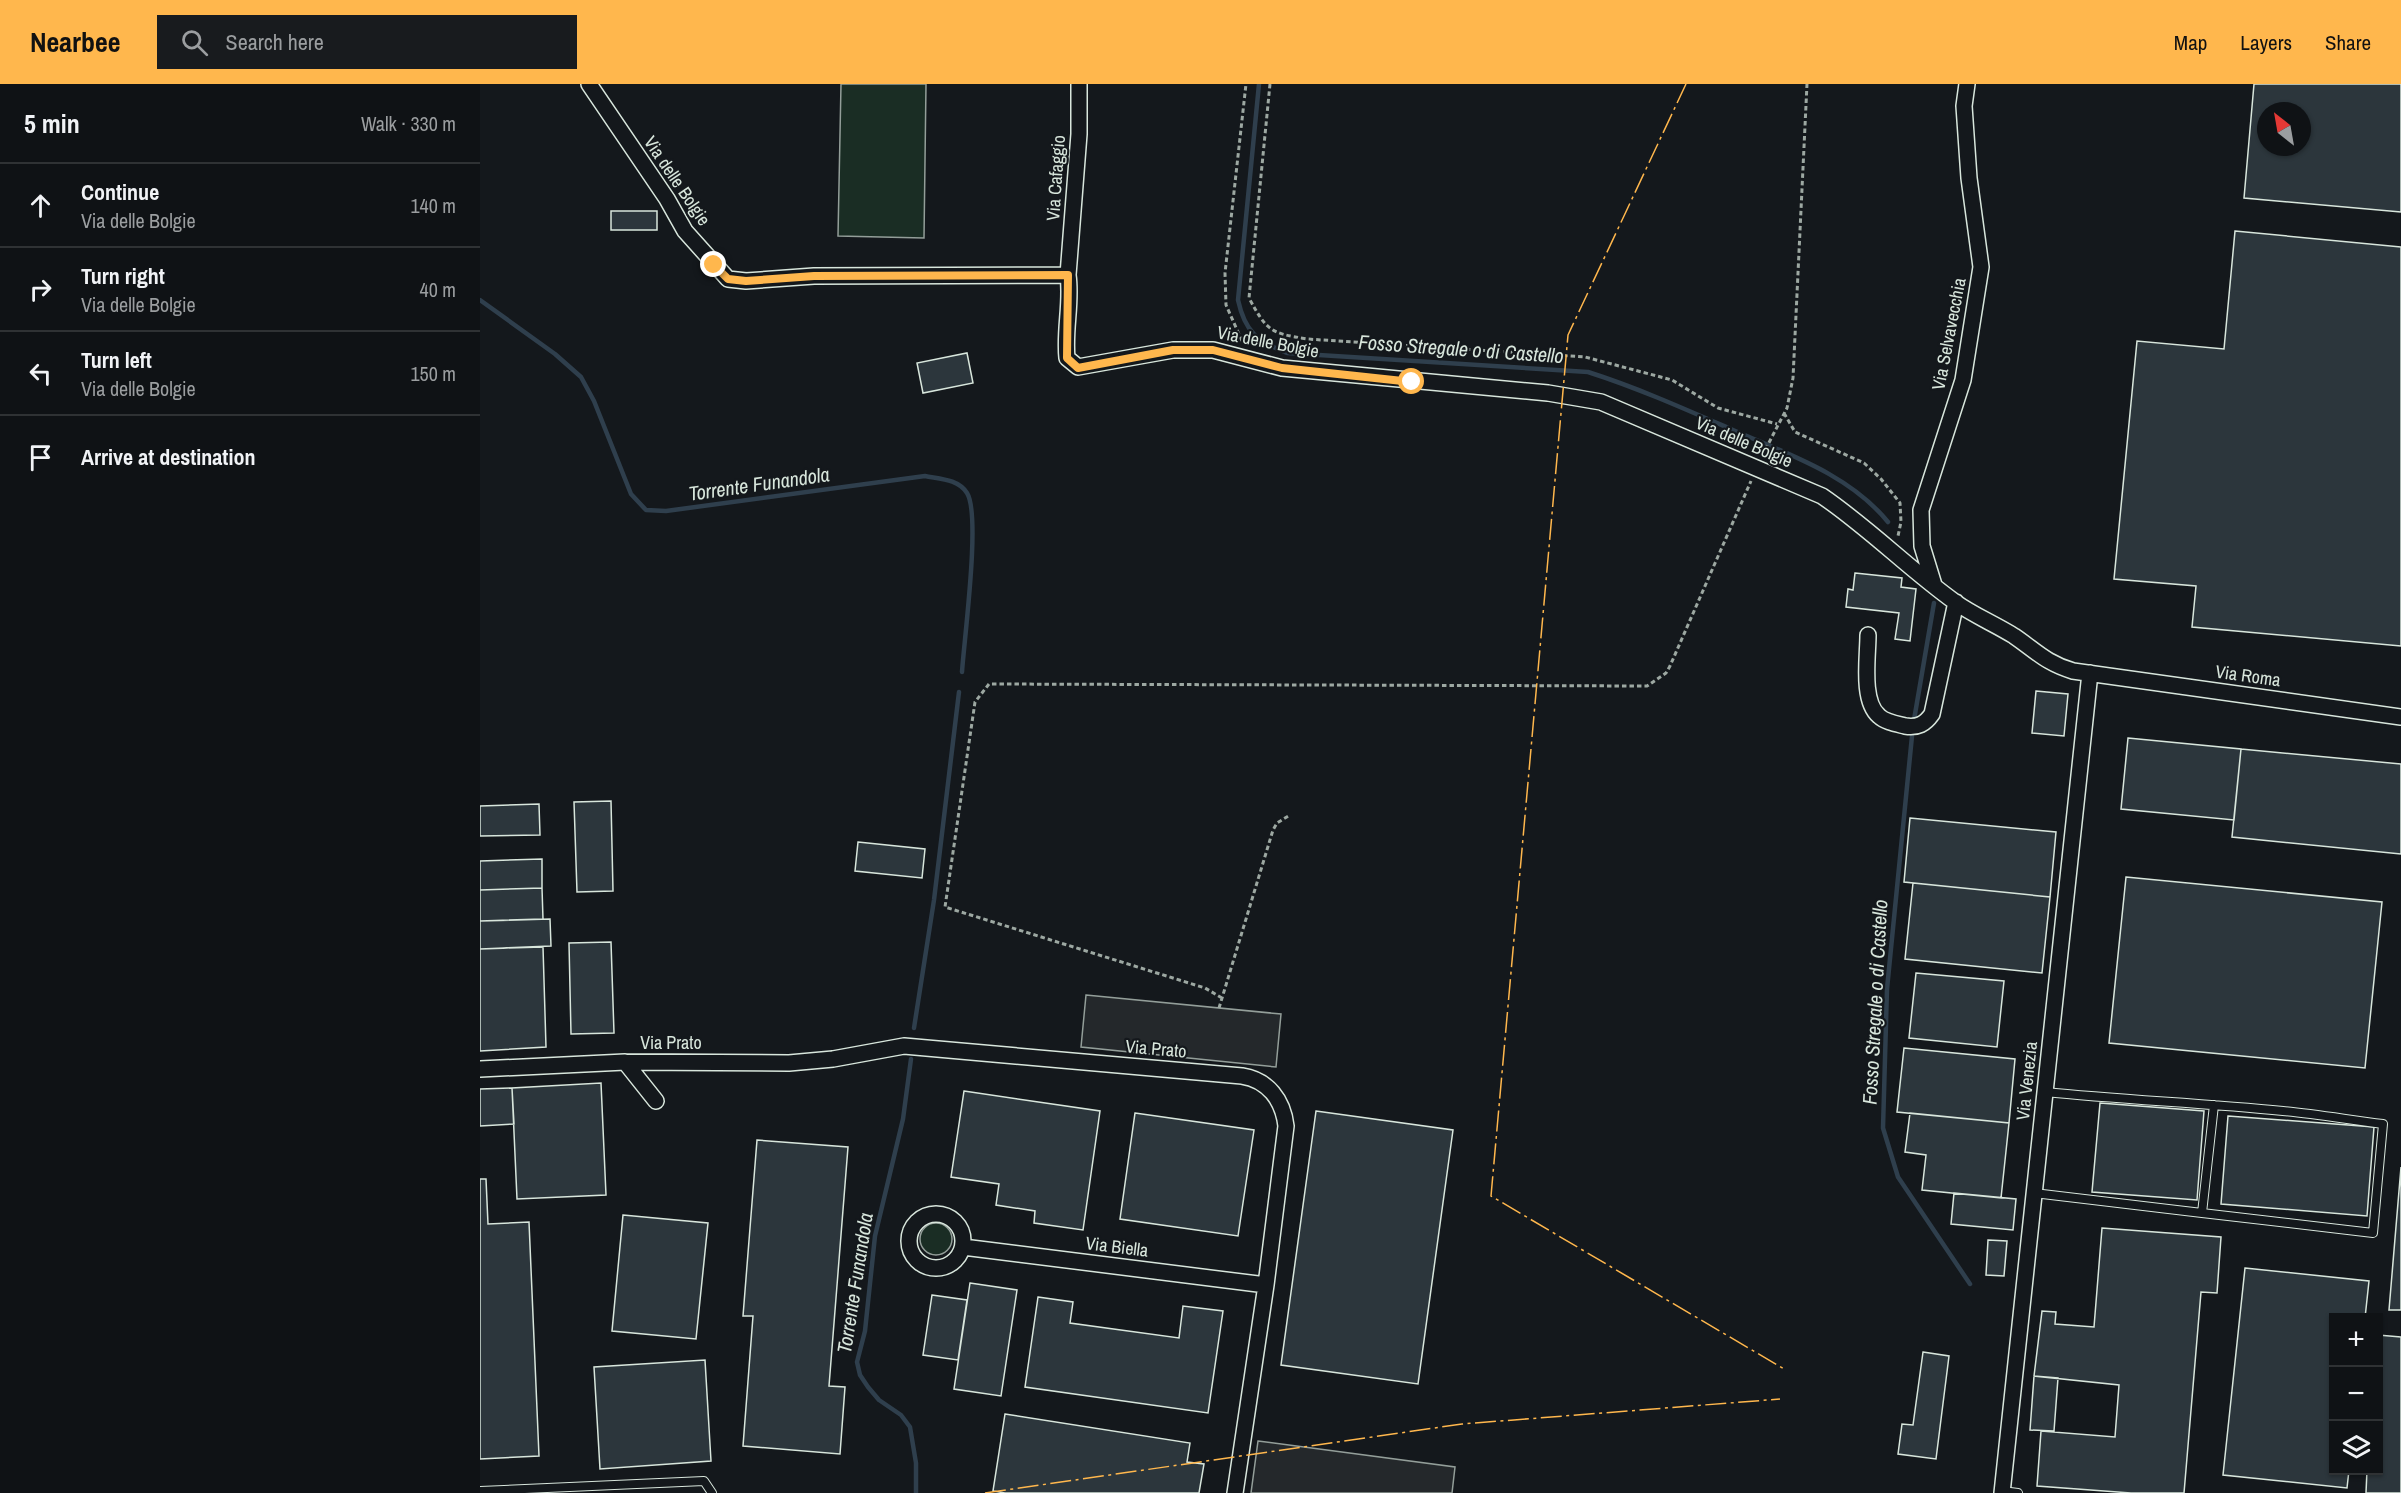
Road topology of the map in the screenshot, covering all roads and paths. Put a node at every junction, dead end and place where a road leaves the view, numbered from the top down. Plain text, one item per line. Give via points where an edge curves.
1 (590, 84) edge
2 (1079, 84) edge
3 (1246, 84) edge
4 (1270, 84) edge
5 (1807, 84) edge
6 (1967, 84) edge
7 (1068, 275) junction
8 (1264, 363) junction
9 (1784, 413) junction
10 (1777, 424) junction
11 (1758, 465) junction
12 (1901, 522) dead end
13 (1935, 585) junction
14 (1956, 602) junction
15 (1868, 635) dead end
16 (2090, 673) junction
17 (2401, 717) edge
18 (1290, 815) dead end
19 (1222, 998) junction
20 (1220, 1008) dead end
21 (625, 1062) junction
22 (480, 1069) edge
23 (2045, 1092) junction
24 (656, 1101) dead end
25 (2214, 1105) junction
26 (2034, 1193) junction
27 (2202, 1213) junction
28 (963, 1247) dead end
29 (1266, 1286) junction
30 (480, 1491) edge
31 (2002, 1492) edge
32 (712, 1493) edge
33 (1235, 1493) edge
34 (2018, 1493) edge

1 - 7 street, Via delle Bolgie via 685,231 728,279
2 - 7 street, Via Cafaggio
3 - 8 path via 1229,219 1226,305 1242,340
4 - 10 path via 1249,298 1263,323 1278,334 1585,357 1672,380 1718,408
5 - 9 path via 1798,312 1793,378
6 - 13 street, Via Selvavecchia via 1964,106 1969,178 1982,267 1963,380 1921,510 1922,546
7 - 8 street, Via delle Bolgie via 1067,358 1078,368 1173,350 1213,350
8 - 11 street, Via delle Bolgie via 1600,402
9 - 10 path
9 - 12 path via 1795,432 1864,463 1900,504
10 - 11 path
11 - 13 street, Via delle Bolgie via 1845,511
11 - 19 path via 1670,666 1647,686 984,687 975,702 945,907 1205,988
13 - 14 street, Via delle Bolgie
14 - 15 street via 1932,714 1918,726 1884,720 1874,710 1867,692
14 - 16 street, Via Roma via 2046,661
16 - 17 street, Via Roma
16 - 23 street, Via Venezia
18 - 19 path via 1273,830
19 - 20 path
21 - 22 street, Via Prato
21 - 24 street, Via Prato
21 - 29 street, Via Prato via 789,1063 904,1046 1251,1077 1272,1092 1285,1115 1286,1126
23 - 25 lane
23 - 26 street, Via Venezia
25 - 27 lane
25 - 27 lane via 2383,1124 2373,1233
26 - 27 lane
26 - 31 street, Via Venezia
28 - 29 street, Via Biella
29 - 33 street, Via Prato
30 - 32 lane via 704,1481
31 - 34 lane

